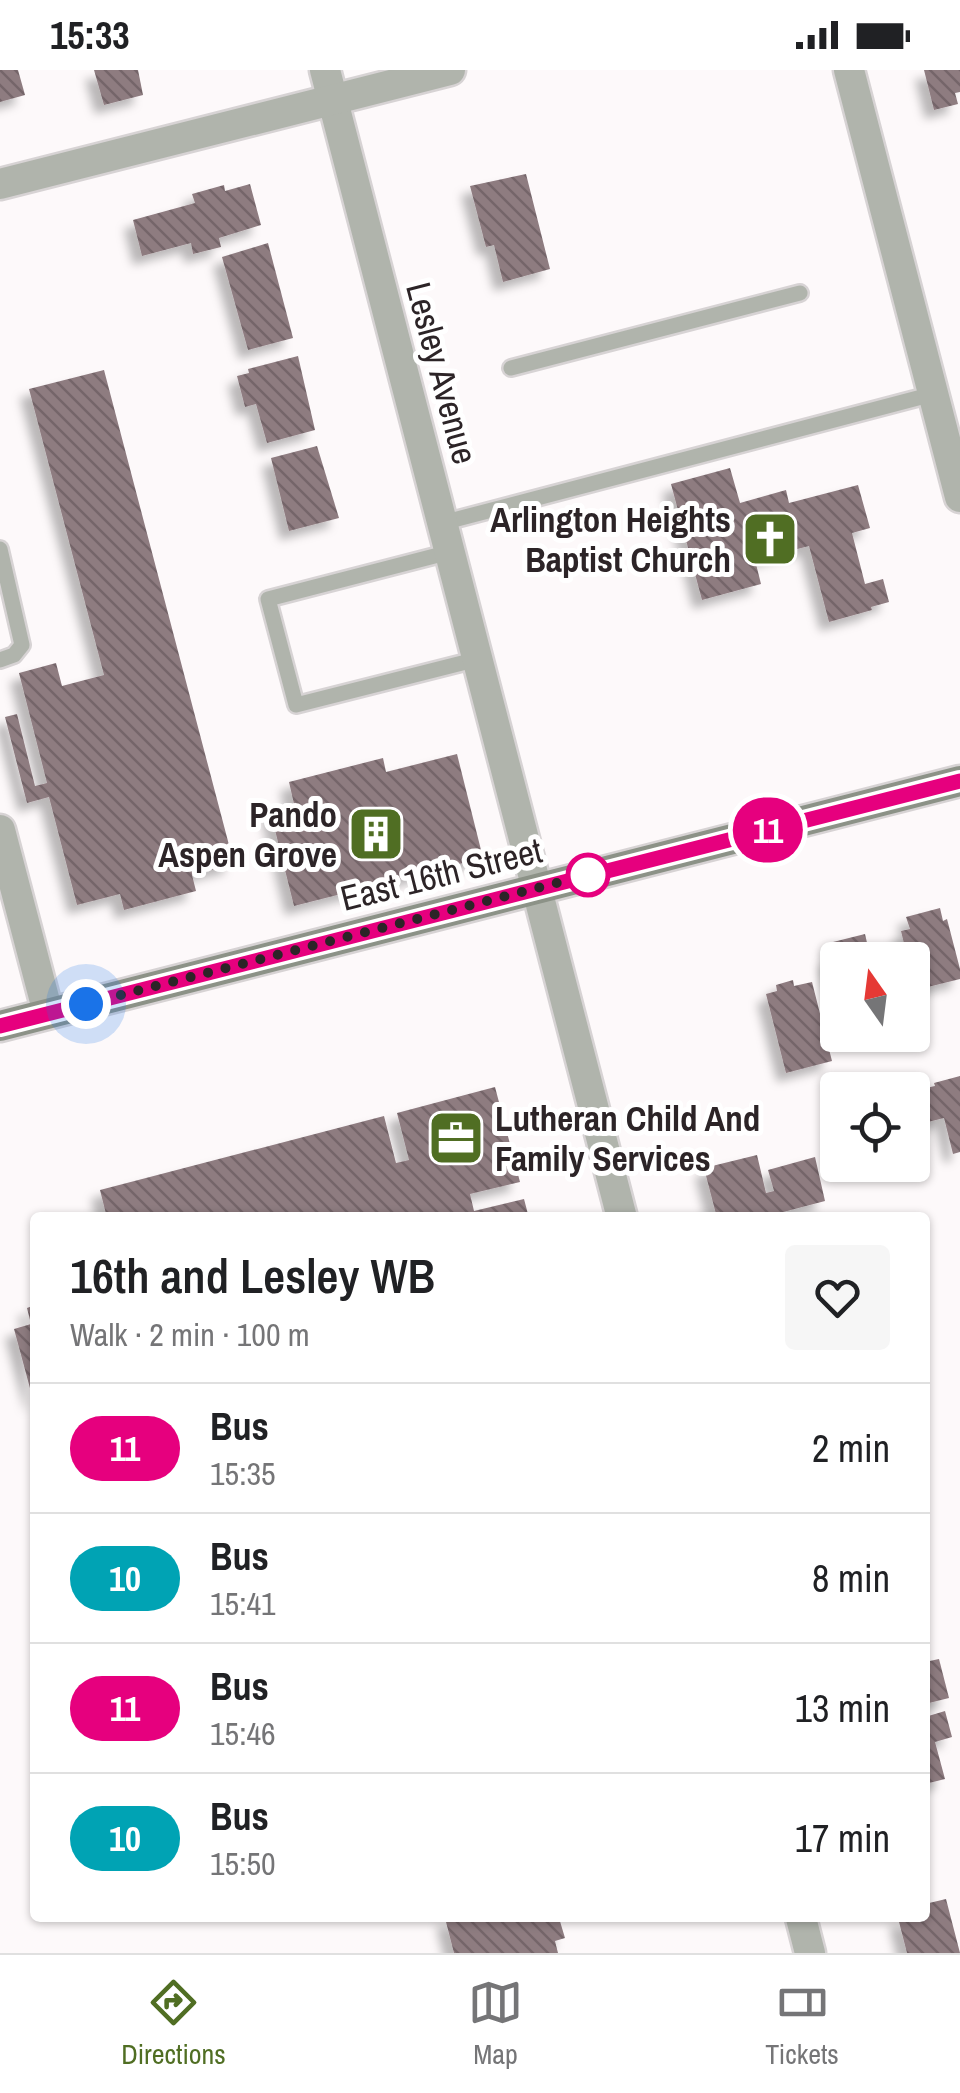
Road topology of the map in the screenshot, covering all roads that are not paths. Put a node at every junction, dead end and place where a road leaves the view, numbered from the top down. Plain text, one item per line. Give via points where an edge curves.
1 (450, 70) edge
2 (849, 70) edge
3 (328, 85) edge
4 (0, 184) edge
5 (800, 293) dead end
6 (511, 368) dead end
7 (933, 394) junction
8 (960, 496) edge
9 (446, 538) junction
10 (0, 549) edge
11 (478, 659) junction
12 (0, 660) edge
13 (960, 782) edge
14 (0, 830) edge
15 (538, 888) junction
16 (48, 1013) junction
17 (0, 1026) edge
18 (620, 1212) edge
19 (802, 1922) edge
20 (810, 1953) edge

1 - 3 street
2 - 7 street
3 - 4 street
3 - 9 street, Lesley Avenue
5 - 6 lane
7 - 8 street
7 - 9 lane
9 - 11 street, Lesley Avenue
9 - 11 lane via 268,599 296,705
10 - 12 lane via 22,645
11 - 15 street, Lesley Avenue
13 - 15 main road, East 16th Street
14 - 16 street
15 - 16 main road, East 16th Street
15 - 18 street, Lesley Avenue
16 - 17 main road, East 16th Street
19 - 20 street

